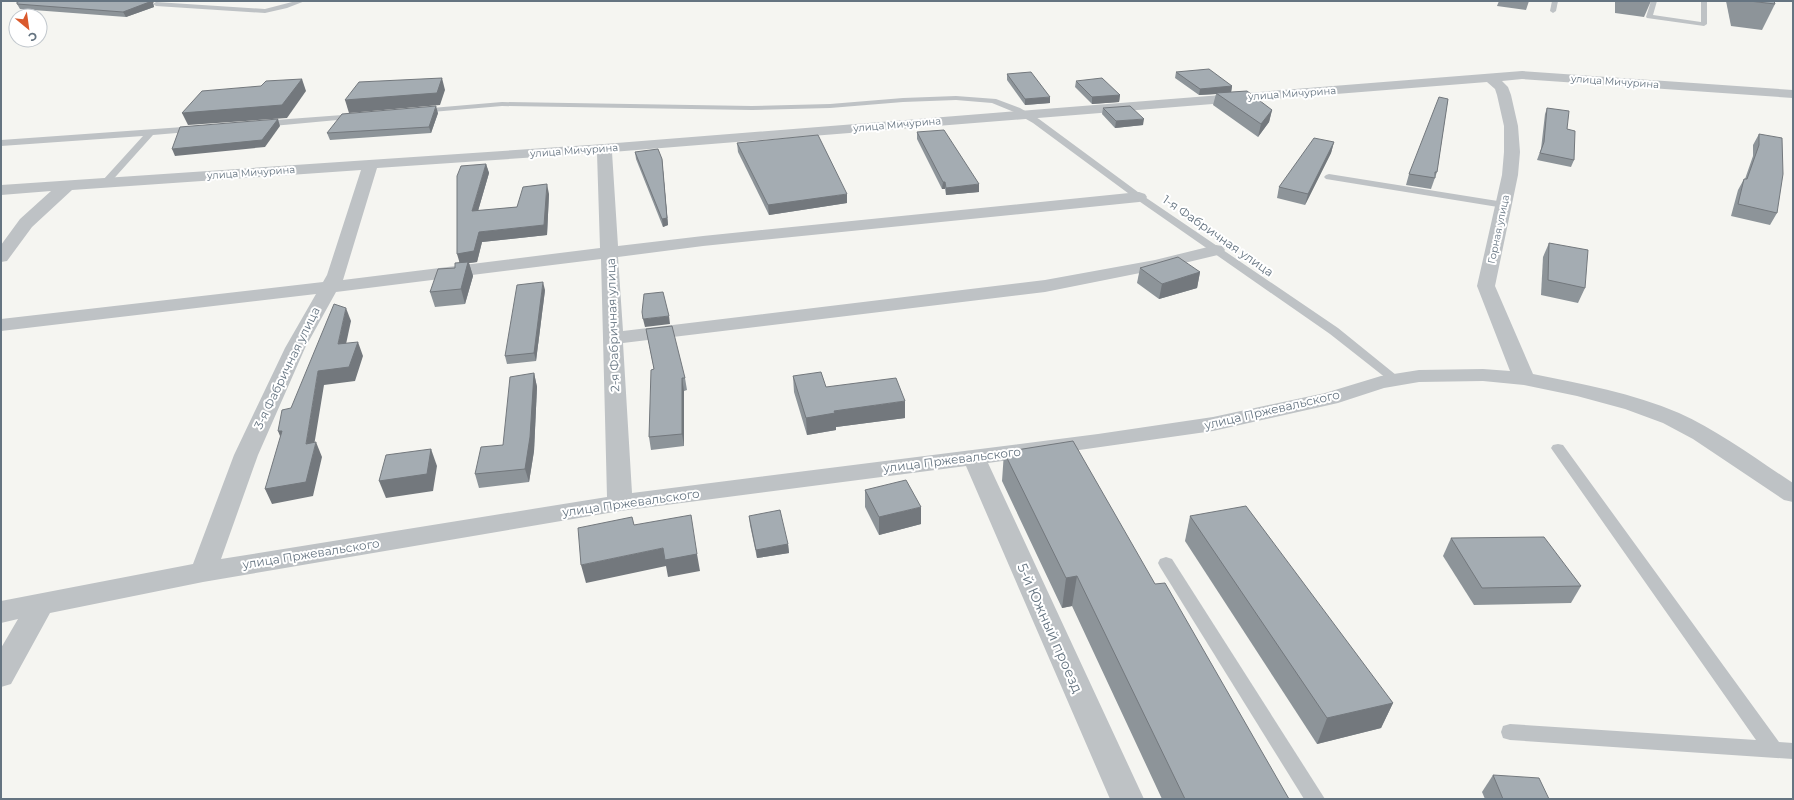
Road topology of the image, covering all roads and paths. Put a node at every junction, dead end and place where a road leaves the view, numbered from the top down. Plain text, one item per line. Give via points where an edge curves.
1 (302, 1) edge
2 (1555, 1) edge
3 (1654, 1) edge
4 (1704, 1) edge
5 (156, 4) dead end
6 (1553, 11) dead end
7 (1491, 78) junction
8 (1793, 94) edge
9 (409, 112) edge
10 (1025, 114) junction
11 (363, 116) edge
12 (253, 125) edge
13 (206, 129) edge
14 (150, 133) junction
15 (1, 143) edge
16 (604, 148) junction
17 (371, 164) junction
18 (1329, 177) dead end
19 (106, 182) junction
20 (68, 185) junction
21 (1, 190) edge
22 (1139, 197) junction
23 (1504, 205) junction
24 (1216, 250) junction
25 (610, 252) junction
26 (1, 257) edge
27 (330, 287) junction
28 (1, 325) edge
29 (612, 338) junction
30 (1524, 378) junction
31 (1395, 379) junction
32 (1558, 448) dead end
33 (974, 457) junction
34 (1793, 494) edge
35 (620, 503) junction
36 (1166, 563) dead end
37 (203, 572) junction
38 (41, 604) junction
39 (1, 612) edge
40 (1, 675) edge
41 (1510, 732) dead end
42 (1772, 749) junction
43 (1793, 751) edge
44 (1127, 799) edge
45 (1315, 799) edge

1 - 5 lane via 265,11
2 - 6 lane
3 - 4 lane via 1649,17 1704,24
7 - 8 street, улица Мичурина via 1537,75
7 - 10 street, улица Мичурина
7 - 23 street, Горная улица via 1503,90 1511,133 1511,167
9 - 10 lane, 1-я Фабричная улица via 502,104 752,108 966,98 993,101
10 - 16 street, улица Мичурина
10 - 22 lane, 1-я Фабричная улица
11 - 12 lane
13 - 14 lane
14 - 15 lane
14 - 19 lane
16 - 17 street, улица Мичурина
16 - 25 street, 2-я Фабричная улица
17 - 19 street, улица Мичурина
17 - 27 street, 3-я Фабричная улица
18 - 23 lane
19 - 20 street, улица Мичурина
20 - 21 street, улица Мичурина
20 - 26 street via 26,223
22 - 24 lane, 1-я Фабричная улица
22 - 25 street via 761,234
23 - 30 street, Горная улица via 1486,286
24 - 29 street via 1155,265 1031,288
24 - 31 lane, 1-я Фабричная улица via 1334,331
25 - 27 street
25 - 29 street, 2-я Фабричная улица
27 - 28 street
27 - 37 street, 3-я Фабричная улица via 295,348 246,455
29 - 35 street, 2-я Фабричная улица
30 - 31 street, улица Пржевальского via 1462,374
30 - 34 street, улица Пржевальского via 1632,404 1671,418 1717,443
31 - 33 street, улица Пржевальского via 1308,403 1213,424
32 - 42 lane
33 - 35 street, улица Пржевальского
33 - 44 street, 5-й Южный проезд
35 - 37 street, улица Пржевальского
36 - 45 lane
37 - 38 street, улица Пржевальского
38 - 39 street
38 - 40 street
41 - 42 lane
42 - 43 lane

